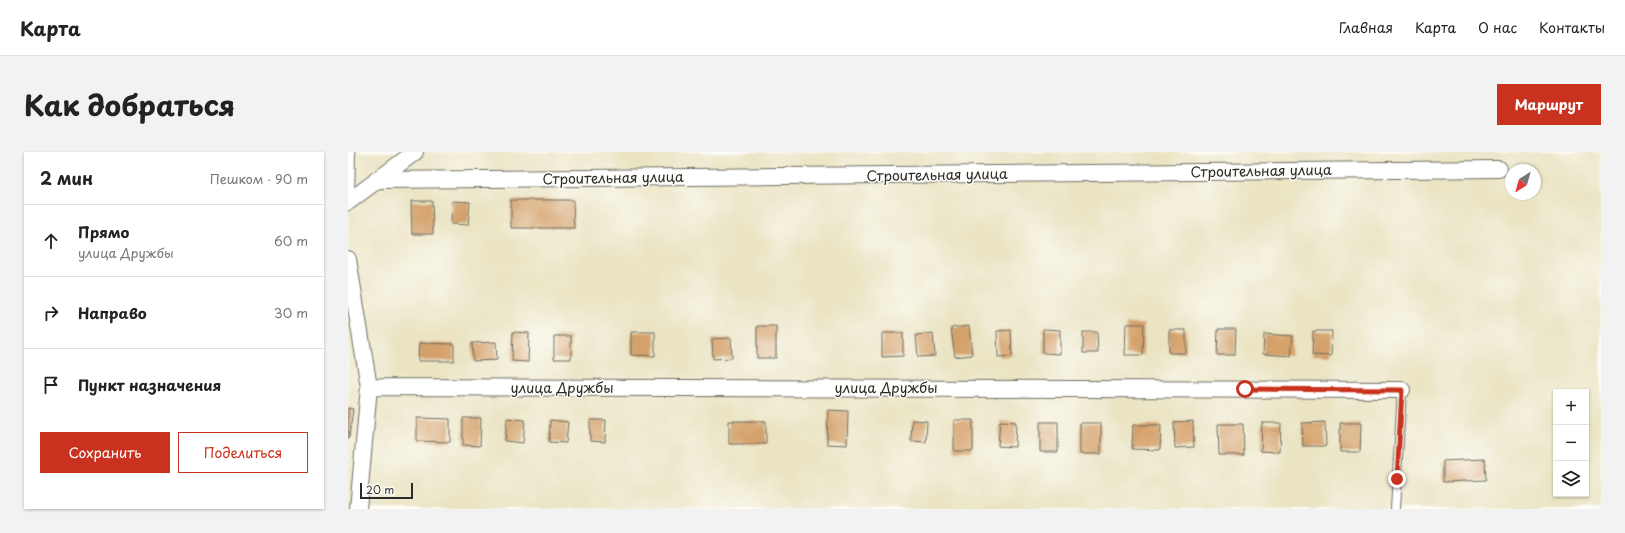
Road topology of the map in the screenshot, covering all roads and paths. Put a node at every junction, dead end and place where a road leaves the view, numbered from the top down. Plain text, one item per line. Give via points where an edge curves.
1 (351, 152) edge
2 (415, 152) edge
3 (1499, 169) dead end
4 (376, 180) junction
5 (349, 201) edge
6 (348, 259) edge
7 (369, 387) junction
8 (1402, 390) joint
9 (358, 509) edge
10 (1395, 509) edge

1 - 5 lane
2 - 4 street
3 - 4 street, Строительная улица
4 - 5 street
6 - 7 street
7 - 8 street, улица Дружбы
7 - 9 street
8 - 10 lane

